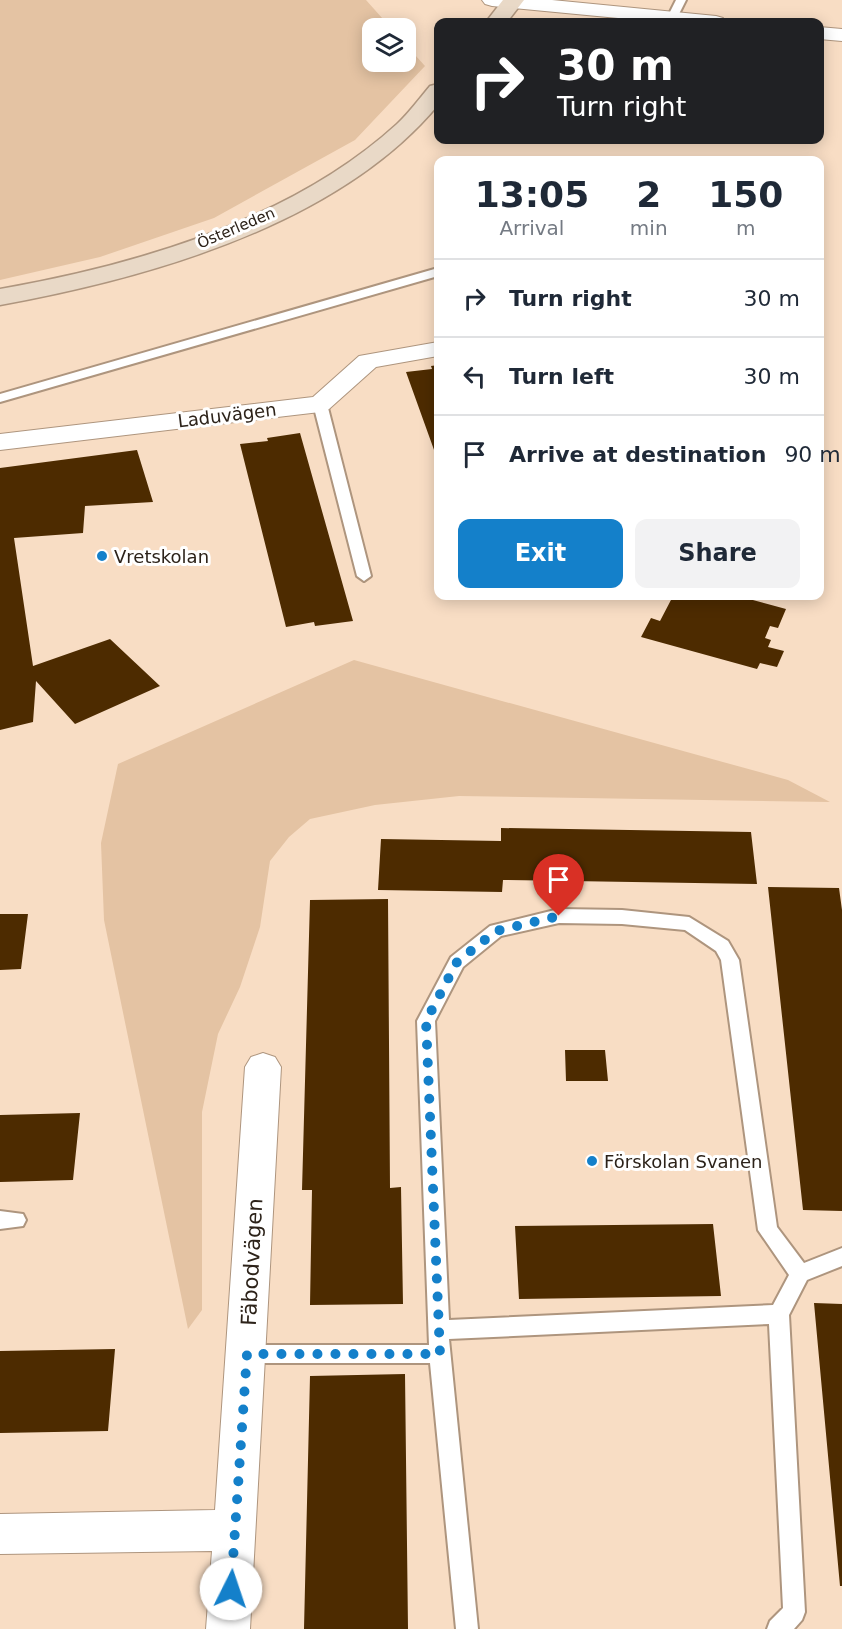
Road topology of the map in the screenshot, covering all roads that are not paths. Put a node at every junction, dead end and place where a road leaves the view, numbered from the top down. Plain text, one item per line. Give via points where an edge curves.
1 (506, 1) edge
2 (677, 9) edge
3 (498, 18) edge
4 (704, 18) edge
5 (824, 33) edge
6 (842, 35) edge
7 (434, 96) edge
8 (434, 273) edge
9 (0, 297) edge
10 (434, 350) edge
11 (0, 398) edge
12 (320, 405) junction
13 (0, 442) edge
14 (364, 576) dead end
15 (263, 1067) dead end
16 (842, 1257) edge
17 (800, 1274) junction
18 (779, 1314) junction
19 (439, 1330) junction
20 (247, 1354) junction
21 (440, 1354) junction
22 (235, 1530) junction
23 (0, 1534) edge
24 (228, 1629) edge
25 (467, 1629) edge
26 (778, 1629) edge

1 - 2 street
1 - 3 street
2 - 4 street
5 - 6 street
7 - 9 street, Österleden via 405,129 365,161 314,194 237,230 145,264 71,284
8 - 11 lane
10 - 12 street via 369,361
12 - 13 street, Laduvägen
12 - 14 lane
15 - 20 street, Fäbodvägen
16 - 17 lane
17 - 18 lane
17 - 19 lane via 768,1230 730,960 722,946 689,924 622,916 559,916 496,931 457,962 426,1021
18 - 19 lane
18 - 26 lane via 794,1612
19 - 21 lane
20 - 21 lane
20 - 22 street, Fäbodvägen
21 - 25 lane
22 - 23 street
22 - 24 street, Fäbodvägen

